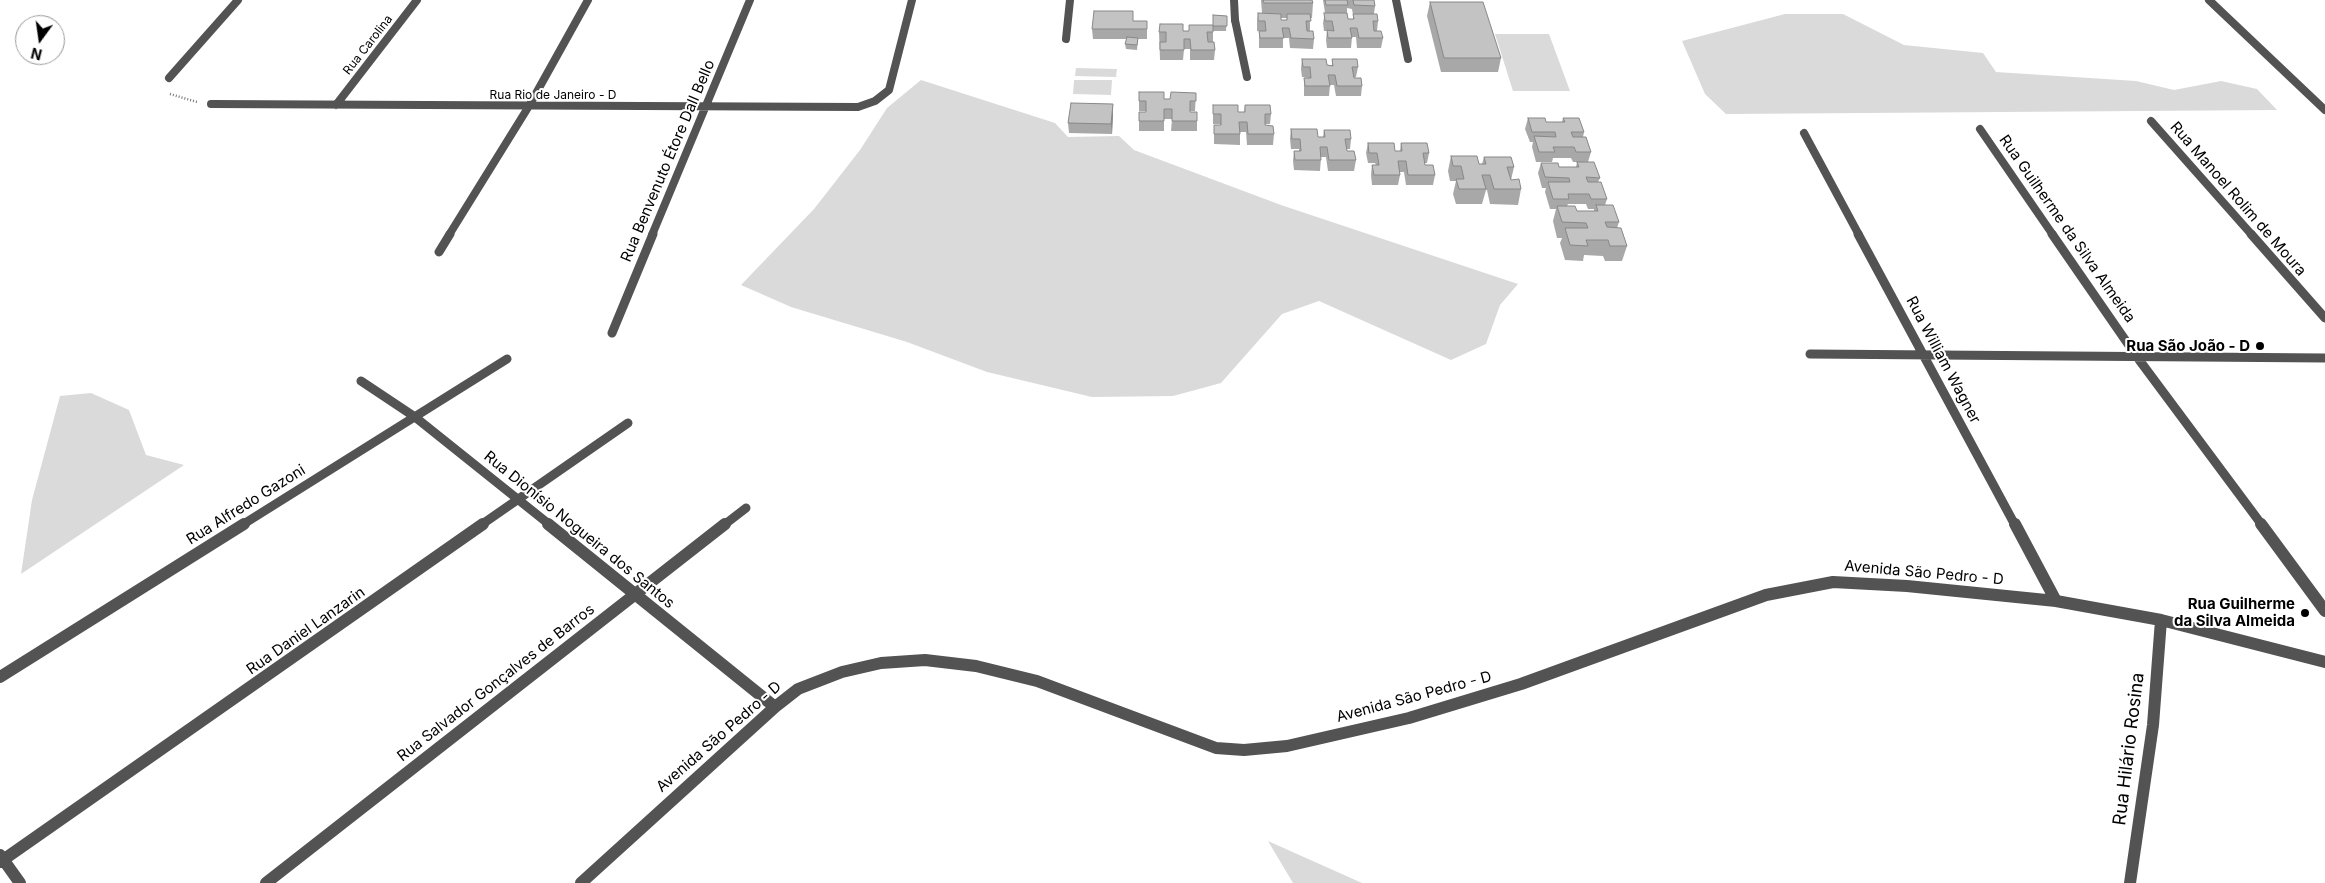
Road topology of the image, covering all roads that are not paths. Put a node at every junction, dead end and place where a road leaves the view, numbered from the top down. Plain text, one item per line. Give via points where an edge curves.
1 (238, 0) edge
2 (417, 0) edge
3 (588, 0) edge
4 (750, 0) edge
5 (912, 0) edge
6 (1070, 0) edge
7 (1234, 0) edge
8 (1396, 0) edge
9 (2209, 0) edge
10 (1066, 39) dead end
11 (1408, 59) dead end
12 (169, 78) road end
13 (1246, 78) dead end
14 (211, 104) road end
15 (336, 104) junction
16 (529, 106) junction
17 (705, 107) junction
18 (2325, 110) edge
19 (2151, 120) dead end
20 (1980, 129) dead end
21 (1804, 134) dead end
22 (439, 252) dead end
23 (2325, 318) edge
24 (612, 333) dead end
25 (1810, 354) dead end
26 (1923, 355) junction
27 (2137, 357) junction
28 (508, 358) dead end
29 (2325, 358) edge
30 (361, 381) dead end
31 (415, 417) junction
32 (628, 423) dead end
33 (518, 502) junction
34 (746, 508) dead end
35 (635, 594) junction
36 (2056, 601) junction
37 (2325, 611) edge
38 (2161, 620) junction
39 (2325, 662) edge
40 (0, 677) edge
41 (775, 707) junction
42 (1, 859) edge
43 (20, 883) edge
44 (266, 883) edge
45 (581, 883) edge
46 (2130, 883) edge

1 - 12 street
2 - 15 street, Rua Carolina
3 - 16 street
4 - 17 street, Rua Benvenuto Étore Dall Bello
5 - 17 street, Rua Rio de Janeiro - D via 888,90 875,101 858,107
6 - 10 street
7 - 13 street
8 - 11 street
9 - 18 street
14 - 15 street, Rua Rio de Janeiro - D
15 - 16 street, Rua Rio de Janeiro - D
16 - 17 street, Rua Rio de Janeiro - D
16 - 22 street
17 - 24 street, Rua Benvenuto Étore Dall Bello
19 - 23 street, Rua Manoel Rolim de Moura
20 - 27 street, Rua Guilherme da Silva Almeida
21 - 26 street, Rua William Wagner
25 - 26 street
26 - 27 street
26 - 36 street, Rua William Wagner
27 - 29 street
27 - 37 street, Rua Guilherme da Silva Almeida
28 - 31 street, Rua Alfredo Gazoni
30 - 31 street, Rua Dionísio Nogueira dos Santos
31 - 33 street, Rua Dionísio Nogueira dos Santos
31 - 40 street, Rua Alfredo Gazoni
32 - 33 street, Rua Daniel Lanzarin
33 - 35 street, Rua Dionísio Nogueira dos Santos
33 - 42 street, Rua Daniel Lanzarin
34 - 35 street, Rua Salvador Gonçalves de Barros
35 - 41 street, Rua Dionísio Nogueira dos Santos
35 - 44 street, Rua Salvador Gonçalves de Barros
36 - 38 street, Avenida São Pedro - D
36 - 41 street, Avenida São Pedro - D via 1833,582 1766,595 1521,684 1408,718 1286,746 1244,750 1216,748 1037,681 976,666 925,660 881,663 842,672 798,690
38 - 39 street, Avenida São Pedro - D
38 - 46 street, Rua Hilário Rosina via 2152,725
41 - 45 street, Avenida São Pedro - D
42 - 43 street

